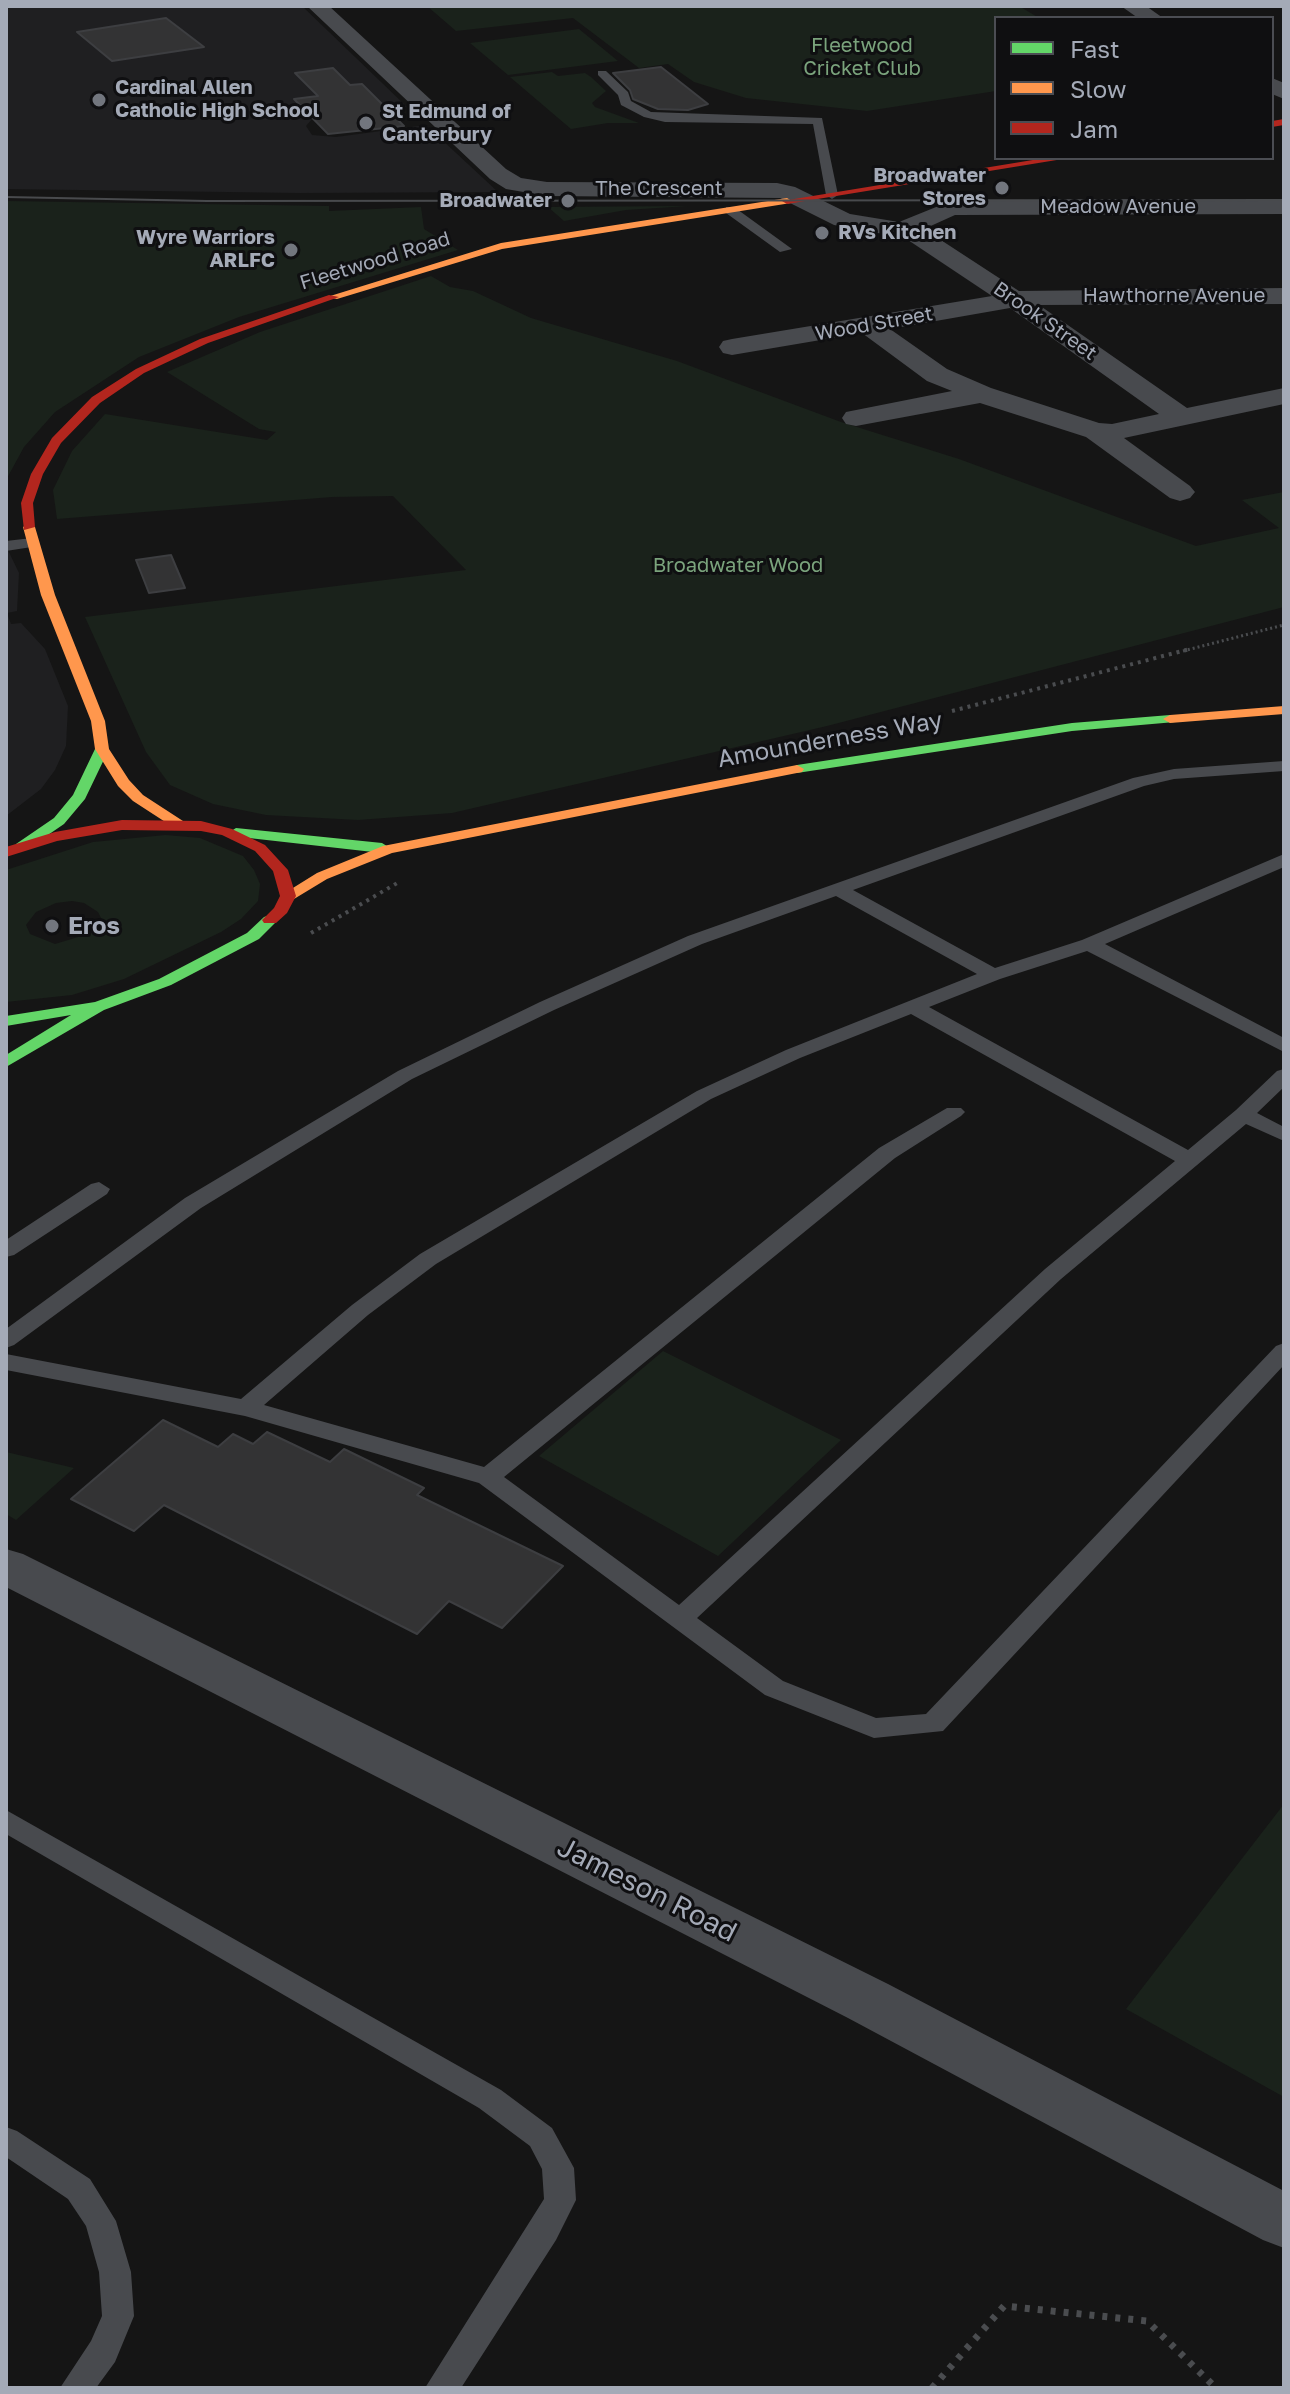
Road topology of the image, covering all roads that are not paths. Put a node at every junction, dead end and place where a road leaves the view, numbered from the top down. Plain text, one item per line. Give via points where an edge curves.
1 (317, 6) edge
2 (1131, 6) edge
3 (1149, 16) edge
4 (602, 73) dead end
5 (1051, 160) edge
6 (832, 195) junction
7 (802, 199) junction
8 (1284, 207) edge
9 (730, 210) junction
10 (905, 229) junction
11 (785, 249) dead end
12 (1284, 296) edge
13 (1015, 300) junction
14 (869, 326) junction
15 (732, 347) dead end
16 (981, 394) junction
17 (1281, 399) edge
18 (1182, 417) junction
19 (856, 418) dead end
20 (1096, 431) junction
21 (1180, 492) dead end
22 (32, 543) junction
23 (6, 546) edge
24 (1284, 710) edge
25 (102, 749) junction
26 (1284, 766) edge
27 (178, 824) junction
28 (227, 832) junction
29 (388, 849) junction
30 (13, 850) edge
31 (1284, 860) edge
32 (839, 890) junction
33 (288, 896) junction
34 (1089, 944) junction
35 (993, 975) junction
36 (98, 1006) junction
37 (915, 1008) junction
38 (6, 1021) edge
39 (1284, 1046) edge
40 (6, 1062) edge
41 (1284, 1075) edge
42 (954, 1112) dead end
43 (1244, 1115) junction
44 (1284, 1135) edge
45 (1188, 1159) junction
46 (99, 1189) dead end
47 (6, 1250) edge
48 (6, 1340) edge
49 (1284, 1351) edge
50 (6, 1362) edge
51 (246, 1408) junction
52 (488, 1477) junction
53 (6, 1566) edge
54 (680, 1619) junction
55 (6, 1821) edge
56 (6, 2140) edge
57 (1284, 2221) edge
58 (77, 2388) edge
59 (442, 2388) edge

1 - 7 street, The Crescent via 514,184 547,189 777,190
2 - 3 street
4 - 6 lane via 624,94 625,103 648,115 818,121
5 - 6 main road, Fleetwood Road
6 - 7 main road, Fleetwood Road
7 - 9 main road, Fleetwood Road
7 - 10 street, Brook Street via 843,220
8 - 10 street, Meadow Avenue via 951,208
9 - 11 lane
9 - 22 main road, Fleetwood Road via 496,243 252,323 171,356 96,400 71,424 43,463 27,503
10 - 13 street, Brook Street
12 - 13 street, Hawthorne Avenue
13 - 14 street, Wood Street
13 - 18 street, Brook Street
14 - 15 street, Wood Street
14 - 16 street via 937,375
16 - 19 street
16 - 20 street
17 - 18 street
18 - 20 street
20 - 21 street
22 - 23 lane
22 - 25 main road, Fleetwood Road via 98,721
24 - 29 main road, Amounderness Way via 1072,727 902,750
25 - 27 main road, Fleetwood Road via 131,790
25 - 30 main road via 80,796 59,821
26 - 32 lane via 1174,774 1139,782
27 - 28 main road, Amounderness Way
27 - 30 main road, Amounderness Way via 88,830
28 - 29 main road, Amounderness Way
28 - 33 main road via 270,859
29 - 33 main road, Amounderness Way
31 - 34 lane
32 - 35 lane
32 - 48 lane via 695,940 405,1075 193,1203
33 - 36 main road via 268,925 232,949 165,982
34 - 35 lane
34 - 39 lane
35 - 37 lane
36 - 38 main road
36 - 40 main road
37 - 45 lane
37 - 51 lane via 704,1095 501,1213 360,1310
41 - 43 lane
42 - 52 lane via 887,1153
43 - 44 lane
43 - 45 lane
45 - 54 lane via 1053,1274
46 - 47 lane
49 - 54 lane via 933,1724 874,1728 774,1688
50 - 51 lane
51 - 52 lane
52 - 54 lane
53 - 57 street, Jameson Road via 868,2001
55 - 59 lane via 490,2099 541,2137 558,2168 560,2200
56 - 58 lane via 79,2189 100,2221 111,2259 118,2316 103,2351

